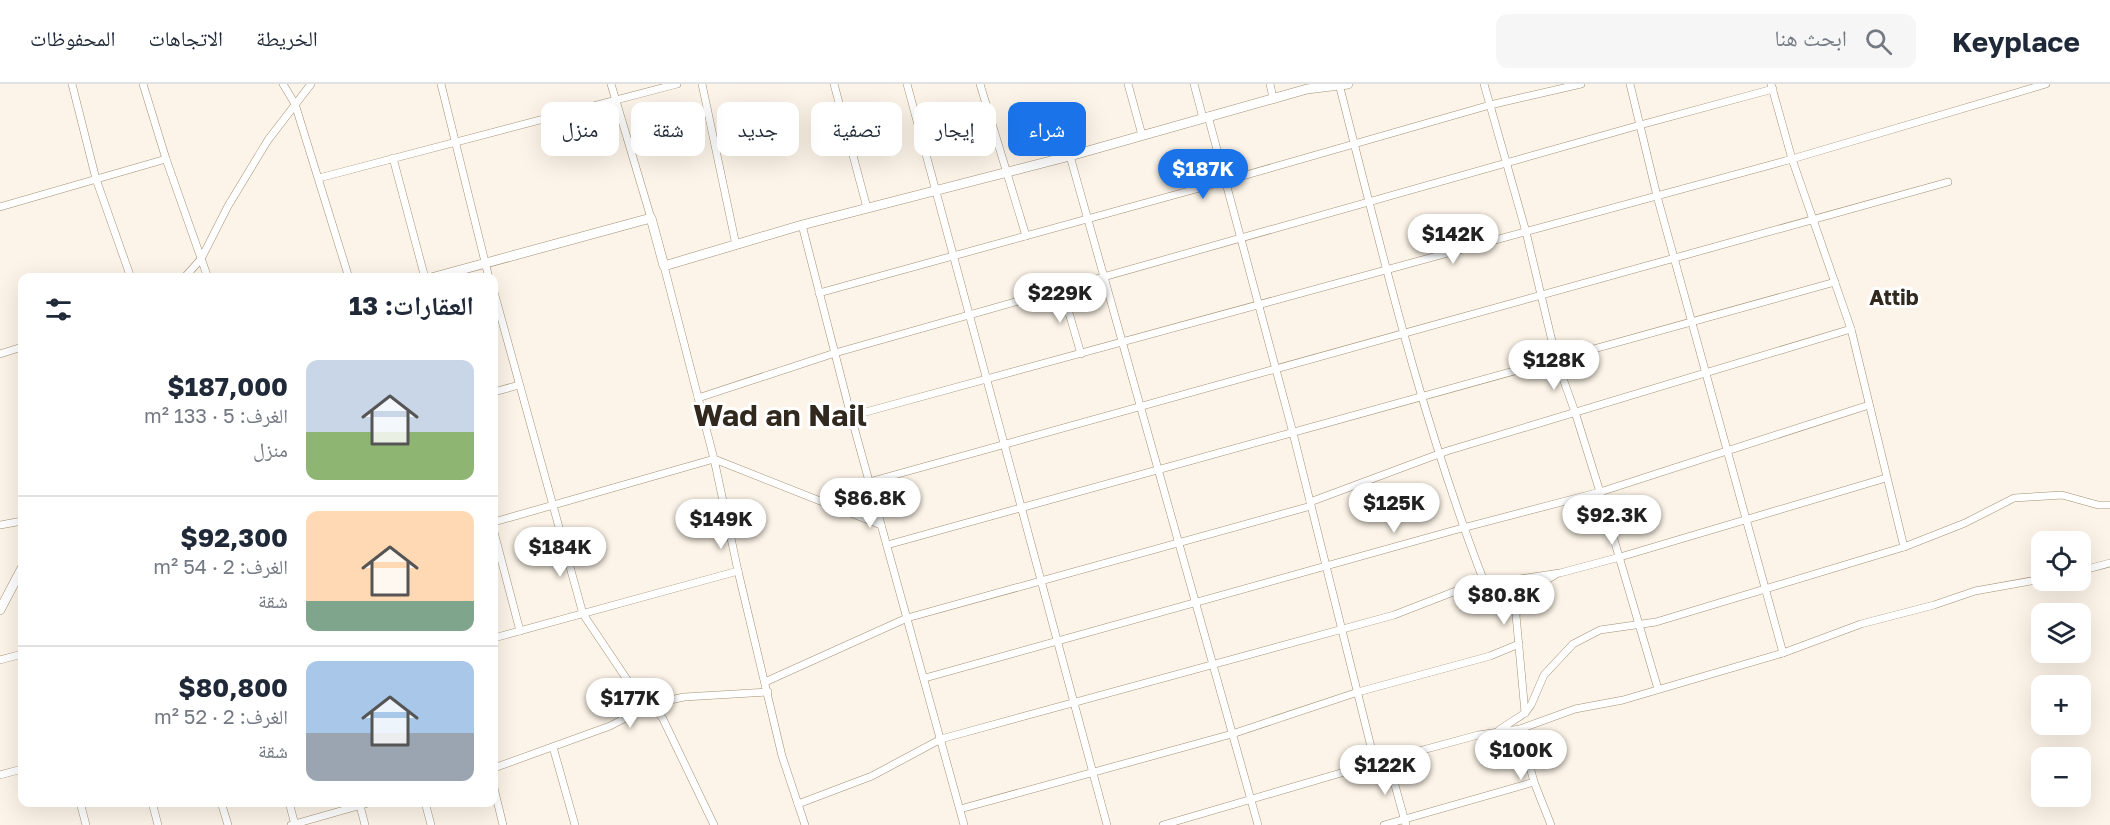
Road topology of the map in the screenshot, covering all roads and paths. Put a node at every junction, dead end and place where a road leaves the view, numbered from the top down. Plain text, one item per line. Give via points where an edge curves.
1 (72, 84) edge
2 (143, 84) edge
3 (283, 84) edge
4 (311, 84) edge
5 (441, 84) edge
6 (611, 84) edge
7 (677, 84) edge
8 (702, 84) edge
9 (834, 84) edge
10 (907, 84) edge
11 (980, 84) edge
12 (1128, 84) edge
13 (1194, 84) edge
14 (1270, 84) edge
15 (1484, 84) edge
16 (1581, 84) edge
17 (1630, 84) edge
18 (2046, 84) edge
19 (1342, 85) edge
20 (1772, 87) edge
21 (1273, 98) junction
22 (616, 101) junction
23 (295, 104) junction
24 (1490, 105) junction
25 (1206, 117) junction
26 (1640, 125) junction
27 (1142, 135) junction
28 (455, 141) junction
29 (1354, 144) junction
30 (1086, 151) edge
31 (1070, 156) joint
32 (393, 158) junction
33 (166, 159) junction
34 (1792, 159) junction
35 (1506, 163) junction
36 (1007, 172) junction
37 (319, 178) junction
38 (96, 179) junction
39 (1226, 181) junction
40 (1948, 182) dead end
41 (934, 190) junction
42 (1657, 196) junction
43 (1369, 202) junction
44 (0, 207) edge
45 (867, 208) junction
46 (651, 218) junction
47 (1088, 219) junction
48 (1813, 220) junction
49 (802, 225) junction
50 (1526, 232) junction
51 (1026, 236) junction
52 (1241, 238) junction
53 (736, 245) junction
54 (952, 256) junction
55 (1674, 258) junction
56 (201, 259) junction
57 (485, 263) junction
58 (664, 266) junction
59 (1387, 270) junction
60 (129, 273) edge
61 (188, 273) edge
62 (206, 273) edge
63 (348, 273) edge
64 (424, 273) edge
65 (449, 273) edge
66 (488, 273) edge
67 (1104, 277) junction
68 (1835, 282) junction
69 (1062, 289) junction
70 (819, 293) junction
71 (1541, 295) junction
72 (1259, 305) junction
73 (498, 307) edge
74 (969, 315) junction
75 (1692, 322) junction
76 (1851, 329) junction
77 (1405, 333) junction
78 (1122, 342) junction
79 (18, 348) edge
80 (835, 353) junction
81 (0, 354) edge
82 (1081, 354) junction
83 (1556, 360) junction
84 (1276, 369) junction
85 (1706, 372) junction
86 (986, 379) junction
87 (519, 385) junction
88 (498, 391) edge
89 (1423, 397) junction
90 (698, 398) junction
91 (1869, 405) junction
92 (1140, 407) junction
93 (1575, 412) junction
94 (851, 416) junction
95 (1293, 433) junction
96 (1004, 445) junction
97 (1728, 451) junction
98 (1440, 453) junction
99 (714, 459) junction
100 (1158, 470) junction
101 (1886, 478) junction
102 (869, 482) junction
103 (1600, 492) junction
104 (1311, 504) junction
105 (552, 505) junction
106 (2110, 505) edge
107 (1021, 508) junction
108 (1745, 519) junction
109 (498, 521) edge
110 (18, 522) edge
111 (0, 525) edge
112 (881, 525) junction
113 (1463, 527) junction
114 (1179, 543) junction
115 (887, 545) junction
116 (498, 547) edge
117 (1905, 547) junction
118 (1620, 557) junction
119 (2110, 563) edge
120 (1326, 566) junction
121 (2091, 568) edge
122 (738, 571) junction
123 (1560, 573) junction
124 (18, 576) edge
125 (1041, 581) junction
126 (2031, 581) edge
127 (1485, 584) junction
128 (1765, 588) junction
129 (1195, 603) junction
130 (0, 610) edge
131 (583, 614) junction
132 (907, 618) junction
133 (1639, 625) junction
134 (1342, 628) junction
135 (520, 631) junction
136 (498, 637) edge
137 (1058, 641) junction
138 (1519, 644) junction
139 (1783, 653) junction
140 (18, 655) edge
141 (0, 660) edge
142 (1213, 664) junction
143 (925, 678) junction
144 (765, 682) junction
145 (1658, 689) junction
146 (768, 692) junction
147 (1358, 692) junction
148 (1074, 702) junction
149 (652, 704) junction
150 (1525, 712) junction
151 (1520, 729) junction
152 (1494, 733) junction
153 (1232, 734) junction
154 (941, 739) junction
155 (553, 747) junction
156 (1388, 760) junction
157 (1375, 763) junction
158 (498, 767) edge
159 (18, 770) edge
160 (1093, 773) junction
161 (0, 775) edge
162 (1534, 782) junction
163 (1251, 800) junction
164 (498, 804) edge
165 (798, 804) junction
166 (81, 807) edge
167 (153, 807) edge
168 (223, 807) edge
169 (290, 807) edge
170 (351, 807) edge
171 (361, 807) edge
172 (426, 807) edge
173 (960, 809) junction
174 (1405, 822) edge
175 (86, 825) edge
176 (158, 825) edge
177 (228, 825) edge
178 (294, 825) edge
179 (365, 825) edge
180 (431, 825) edge
181 (503, 825) edge
182 (575, 825) edge
183 (714, 825) edge
184 (805, 825) edge
185 (964, 825) edge
186 (1107, 825) edge
187 (1162, 825) edge
188 (1258, 825) edge
189 (1384, 825) edge
190 (1551, 825) edge

1 - 38 street
2 - 33 street
3 - 23 street
4 - 23 street
5 - 28 street
6 - 22 street
7 - 22 street
8 - 53 street
9 - 45 street
10 - 41 street
11 - 36 street
12 - 27 street
13 - 25 street
14 - 21 street
15 - 24 street
16 - 24 street
17 - 26 street
18 - 34 street
19 - 21 street
19 - 29 street
20 - 26 street
20 - 34 street
21 - 25 street
22 - 28 street
22 - 46 street
23 - 37 street
23 - 56 street via 268,140
24 - 29 street
24 - 35 street
25 - 27 street
25 - 39 street
26 - 35 street
26 - 42 street
27 - 30 street
28 - 32 street
28 - 57 street
29 - 39 street
29 - 43 street
31 - 36 street
31 - 47 street
32 - 37 street
32 - 64 street
33 - 38 street
33 - 56 street
34 - 42 street
34 - 48 street
35 - 43 street
35 - 50 street
36 - 41 street
36 - 51 street
37 - 63 street
38 - 44 street
38 - 60 street
39 - 47 street
39 - 52 street
40 - 48 street
41 - 45 street
41 - 54 street
42 - 50 street
42 - 55 street
43 - 52 street
43 - 59 street
45 - 49 street
46 - 57 street
46 - 58 street
47 - 51 street
47 - 67 street
48 - 55 street
48 - 68 street
49 - 53 street
49 - 70 street
50 - 59 street
50 - 71 street
51 - 54 street
52 - 67 street
52 - 72 street
53 - 58 street
54 - 70 street
54 - 74 street
55 - 71 street
55 - 75 street
56 - 61 street
56 - 62 street
57 - 65 street
57 - 66 street
58 - 90 street
59 - 72 street
59 - 77 street
67 - 69 street
67 - 78 street
68 - 75 street
68 - 76 street
69 - 74 street
69 - 82 street
70 - 80 street
71 - 77 street
71 - 83 street
72 - 78 street
72 - 84 street
73 - 87 street
74 - 80 street
74 - 86 street
75 - 83 street
75 - 85 street
76 - 85 street
76 - 91 street
77 - 84 street
77 - 89 street
78 - 82 street
78 - 92 street
79 - 81 street
80 - 90 street
80 - 94 street
82 - 86 street
83 - 89 street
83 - 93 street
84 - 92 street
84 - 95 street
85 - 93 street
85 - 97 street
86 - 94 street
86 - 96 street
87 - 88 street
87 - 105 street
89 - 95 street
89 - 98 street
90 - 99 street
91 - 97 street
91 - 101 street
92 - 96 street
92 - 100 street
93 - 98 street
93 - 103 street
94 - 102 street
95 - 100 street
95 - 104 street
96 - 102 street
96 - 107 street
97 - 103 street
97 - 108 street
98 - 104 street
98 - 113 street
99 - 105 street
99 - 112 street
99 - 122 street
100 - 107 street
100 - 114 street
101 - 108 street
101 - 117 street
102 - 112 street
103 - 113 street
103 - 118 street
104 - 114 street
104 - 120 street
105 - 109 street
105 - 131 street
106 - 117 street via 2062,495 2014,498
107 - 115 street
107 - 125 street
108 - 118 street
108 - 128 street
110 - 111 street
112 - 115 street
113 - 120 street
113 - 127 street
114 - 125 street
114 - 129 street
115 - 132 street
116 - 135 street
117 - 128 street
118 - 123 street
118 - 133 street
119 - 121 street
120 - 129 street
120 - 134 street
122 - 131 street
122 - 144 street
123 - 127 street
123 - 138 street via 1523,594 1516,615
124 - 130 street
125 - 132 street
125 - 137 street
126 - 139 street via 1975,591 1861,624
127 - 134 street
128 - 133 street
128 - 139 street
129 - 137 street
129 - 142 street
131 - 135 street
131 - 149 street via 630,684
132 - 143 street
132 - 144 street
133 - 145 street
133 - 150 street via 1600,630 1573,644 1545,675
134 - 142 street
134 - 147 street
135 - 136 street
137 - 143 street
137 - 148 street
138 - 147 street via 1490,656
138 - 150 street
139 - 145 street
140 - 141 street
142 - 148 street
142 - 153 street
143 - 154 street
144 - 146 street
145 - 151 street via 1575,709
146 - 149 street via 684,697
146 - 165 street via 782,756
147 - 153 street
147 - 157 street
148 - 154 street
148 - 160 street
149 - 155 street via 610,726
149 - 183 street
150 - 152 street
151 - 152 street
151 - 162 street
152 - 156 street
153 - 160 street
153 - 163 street
154 - 165 street via 872,776
154 - 173 street
155 - 158 street
155 - 182 street
156 - 157 street
156 - 174 street
157 - 163 street
159 - 161 street
160 - 173 street
160 - 186 street
162 - 174 street
162 - 190 street
163 - 187 street
163 - 188 street
164 - 181 street
165 - 184 street
166 - 175 street
167 - 176 street
168 - 177 street
169 - 178 street
170 - 178 street
171 - 179 street
172 - 180 street
173 - 185 street
174 - 189 street

